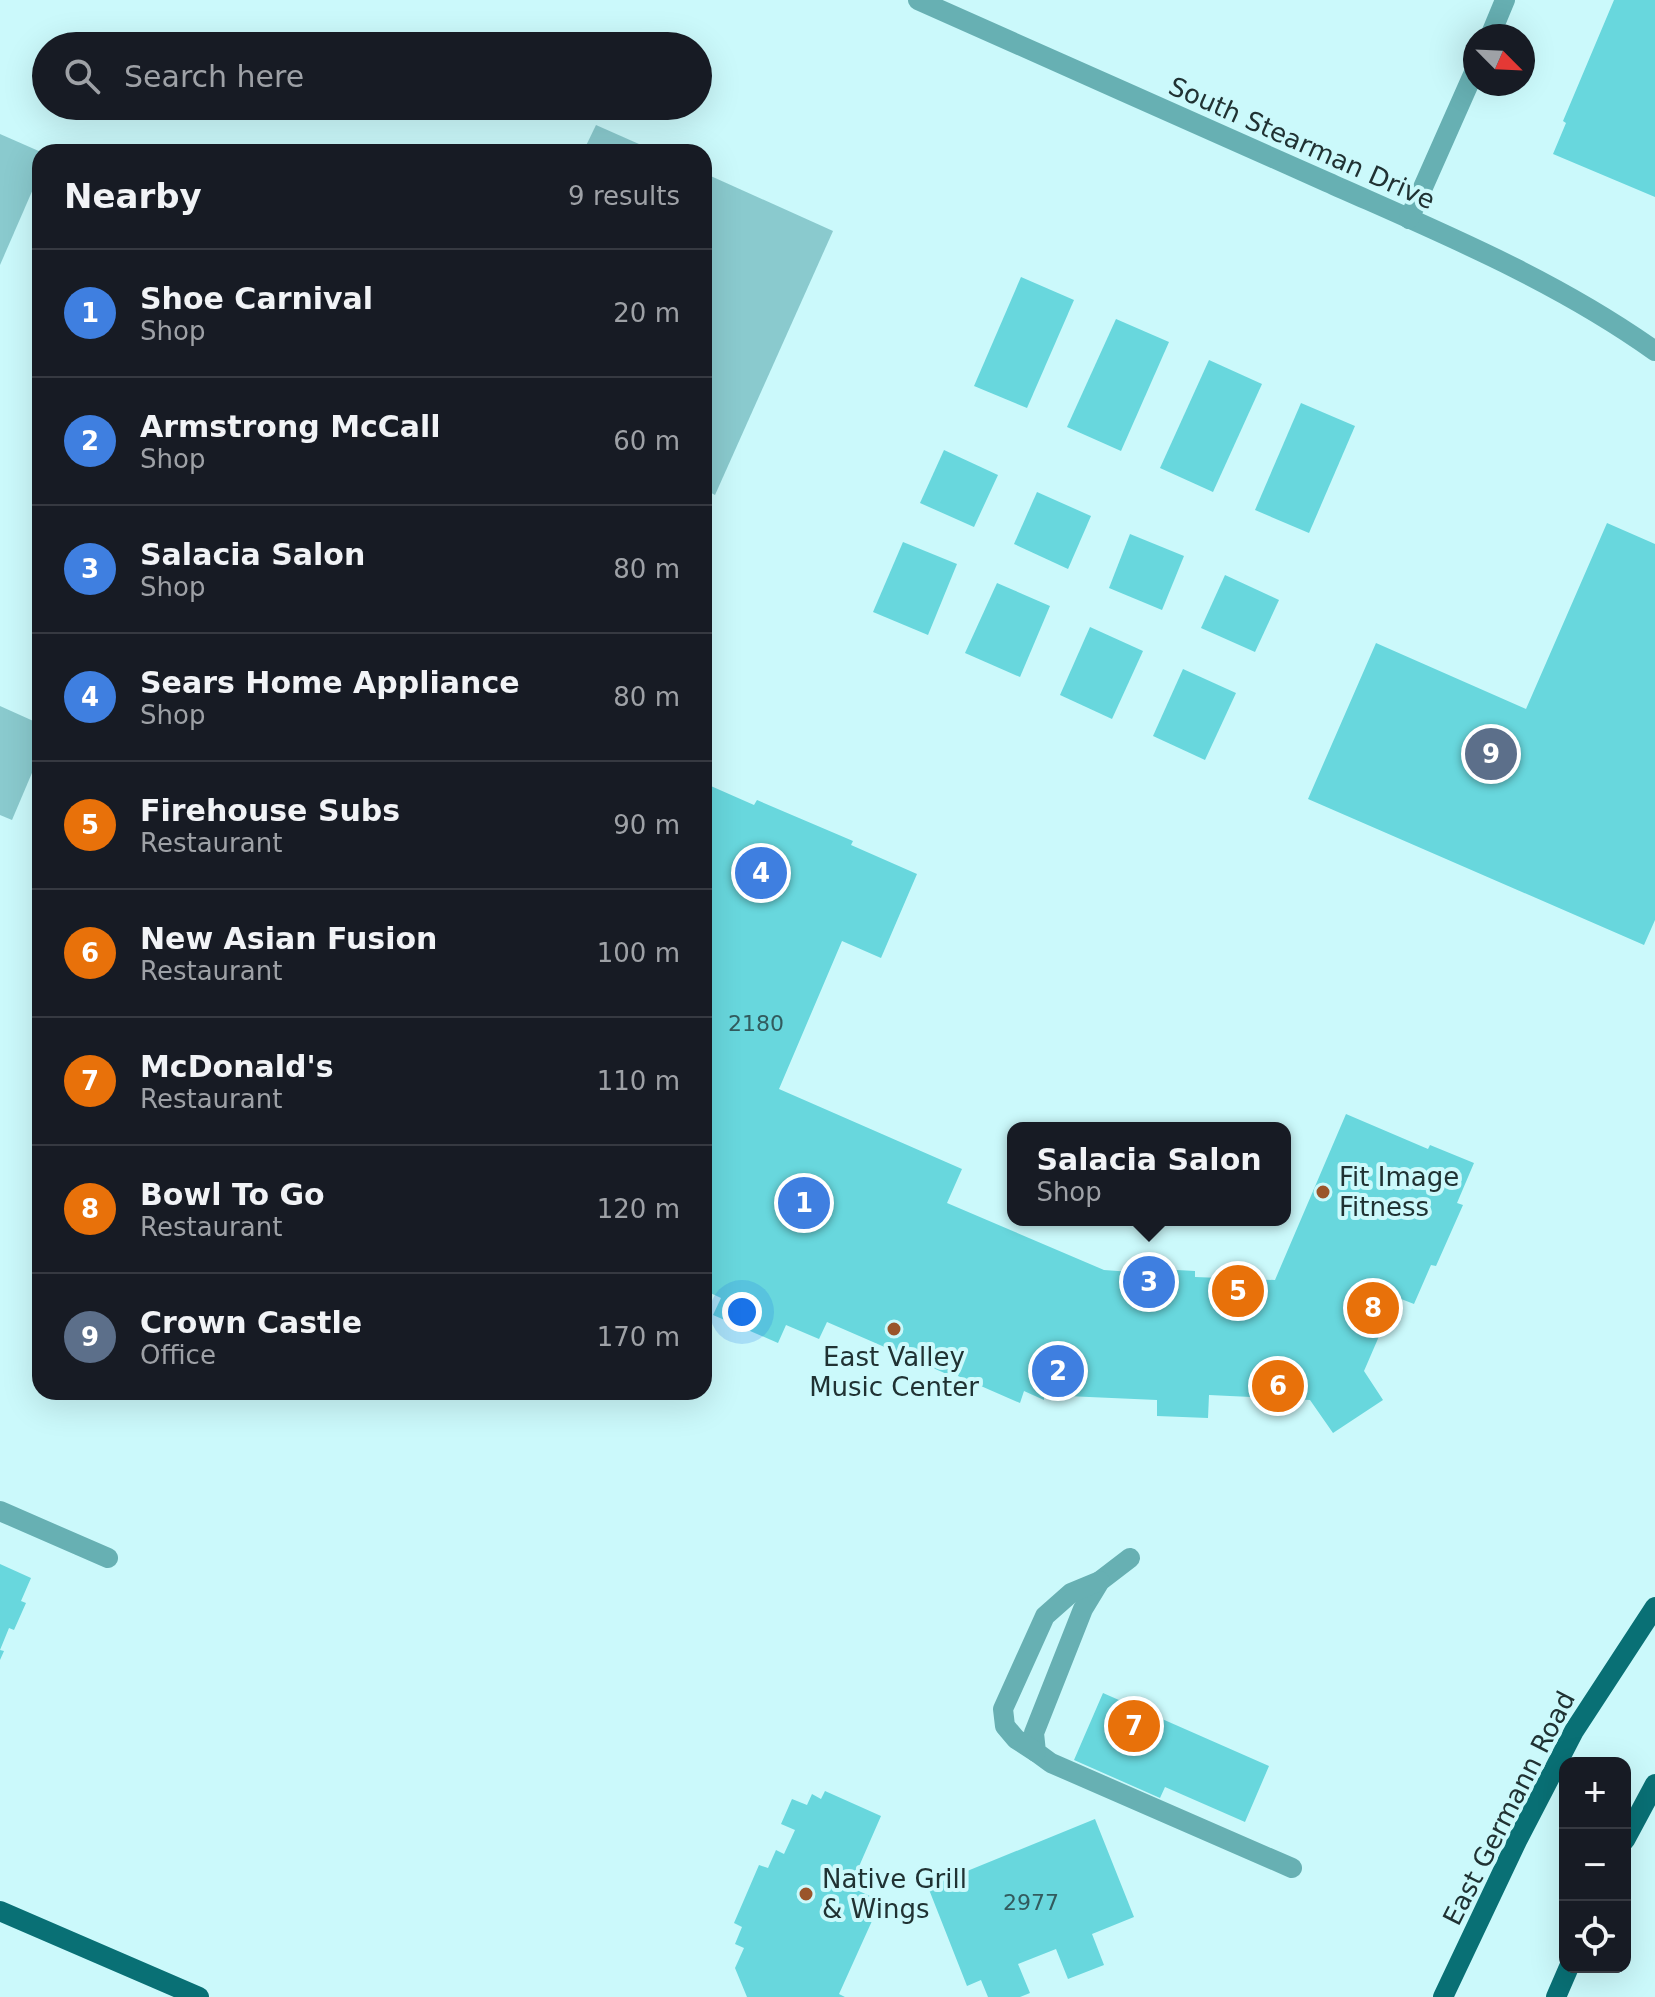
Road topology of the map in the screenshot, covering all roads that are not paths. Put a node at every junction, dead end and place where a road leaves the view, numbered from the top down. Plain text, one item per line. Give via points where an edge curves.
1 (918, 0) edge
2 (1505, 0) edge
3 (1495, 24) edge
4 (1463, 96) edge
5 (1409, 219) junction
6 (1655, 351) edge
7 (0, 1511) edge
8 (108, 1558) dead end
9 (1130, 1558) dead end
10 (1100, 1581) junction
11 (1655, 1607) edge
12 (1036, 1752) junction
13 (1655, 1784) edge
14 (1631, 1829) edge
15 (1292, 1868) dead end
16 (0, 1911) edge
17 (1566, 1973) edge
18 (199, 1997) edge
19 (1443, 1997) edge
20 (1556, 1997) edge

1 - 5 street, South Stearman Drive
2 - 3 street
4 - 5 street
5 - 6 street, South Stearman Drive via 1547,284
7 - 8 street
9 - 10 street
10 - 12 street via 1083,1609 1034,1733
10 - 12 street via 1071,1593 1045,1616 1003,1709 1005,1726
11 - 19 main road, East Germann Road via 1574,1731
12 - 15 street
13 - 14 main road
16 - 18 main road
17 - 20 main road

